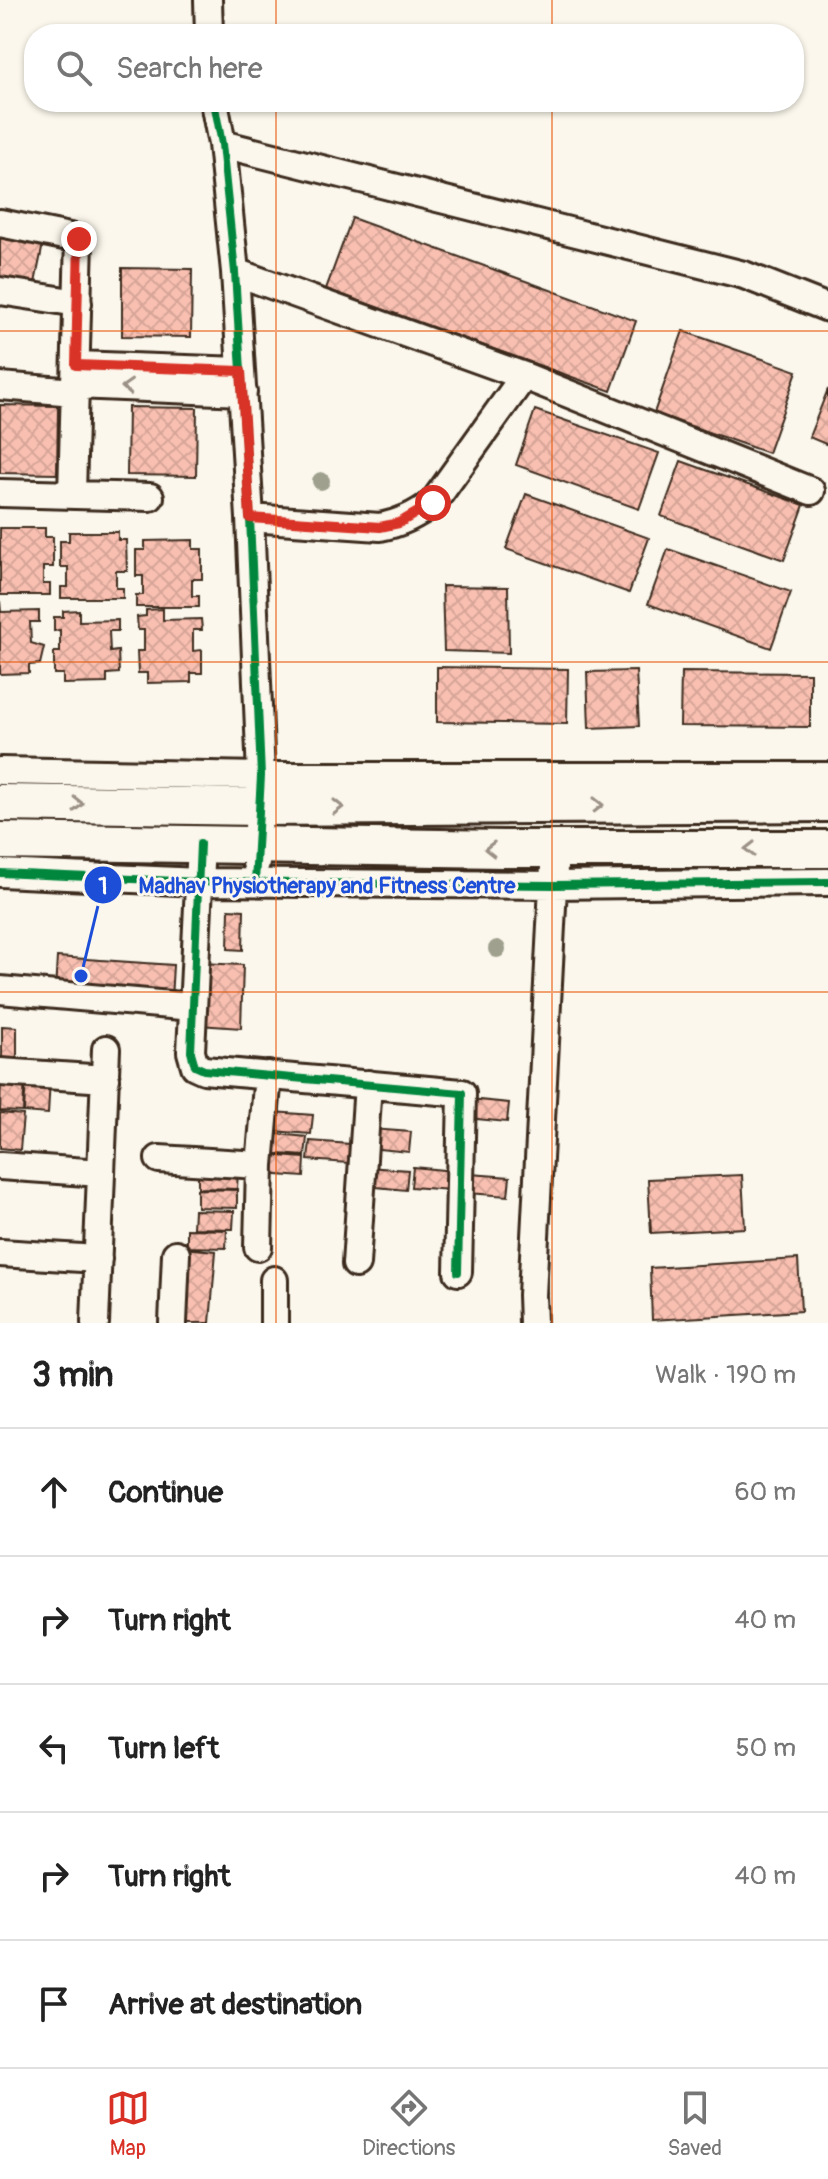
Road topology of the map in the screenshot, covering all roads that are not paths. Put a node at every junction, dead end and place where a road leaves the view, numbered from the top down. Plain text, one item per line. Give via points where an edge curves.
1 (208, 0) edge
2 (209, 24) edge
3 (216, 112) edge
4 (222, 144) junction
5 (0, 223) edge
6 (235, 272) junction
7 (0, 291) edge
8 (78, 303) junction
9 (828, 308) edge
10 (524, 376) junction
11 (75, 381) junction
12 (242, 382) junction
13 (0, 386) edge
14 (811, 491) dead end
15 (0, 493) edge
16 (72, 494) junction
17 (150, 497) dead end
18 (250, 518) junction
19 (0, 771) edge
20 (828, 776) edge
21 (261, 792) junction
22 (0, 803) edge
23 (828, 803) edge
24 (0, 841) edge
25 (200, 844) junction
26 (257, 846) junction
27 (555, 849) junction
28 (828, 849) edge
29 (0, 873) edge
30 (199, 882) junction
31 (255, 882) junction
32 (828, 882) edge
33 (553, 885) junction
34 (0, 990) edge
35 (193, 1007) junction
36 (106, 1049) dead end
37 (0, 1072) edge
38 (268, 1075) junction
39 (106, 1079) junction
40 (368, 1084) junction
41 (159, 1159) dead end
42 (260, 1165) junction
43 (0, 1166) edge
44 (101, 1173) junction
45 (258, 1247) dead end
46 (0, 1253) edge
47 (176, 1254) dead end
48 (98, 1259) junction
49 (356, 1264) dead end
50 (458, 1272) dead end
51 (274, 1280) dead end
52 (95, 1323) edge
53 (173, 1323) edge
54 (274, 1323) edge
55 (533, 1323) edge

1 - 2 street
3 - 4 street
4 - 6 street
4 - 9 street via 744,275
5 - 8 street via 79,239
6 - 10 street
6 - 12 street
7 - 8 street
8 - 11 street
10 - 14 street
10 - 18 street via 433,503 416,515 380,527
11 - 12 street
11 - 13 street
11 - 16 street
12 - 18 street
15 - 16 street
16 - 17 street
18 - 21 street
19 - 21 street
20 - 21 street
22 -> 21 street
21 -> 23 street
21 - 26 street
24 - 25 street
25 - 26 street
25 - 30 street
27 -> 26 street
26 - 31 street
28 -> 27 street
27 - 33 street
29 - 30 street
30 - 31 street
30 - 35 street
31 - 33 street
32 - 33 street
33 - 55 street
34 - 35 street
35 - 38 street via 195,1066
36 - 39 street
37 - 39 street
38 - 40 street
38 - 42 street
39 - 44 street
40 - 49 street
40 - 50 street via 462,1093
41 - 42 street
42 - 45 street
43 - 44 street
44 - 48 street
46 - 48 street
47 - 53 street
48 - 52 street
51 - 54 street

